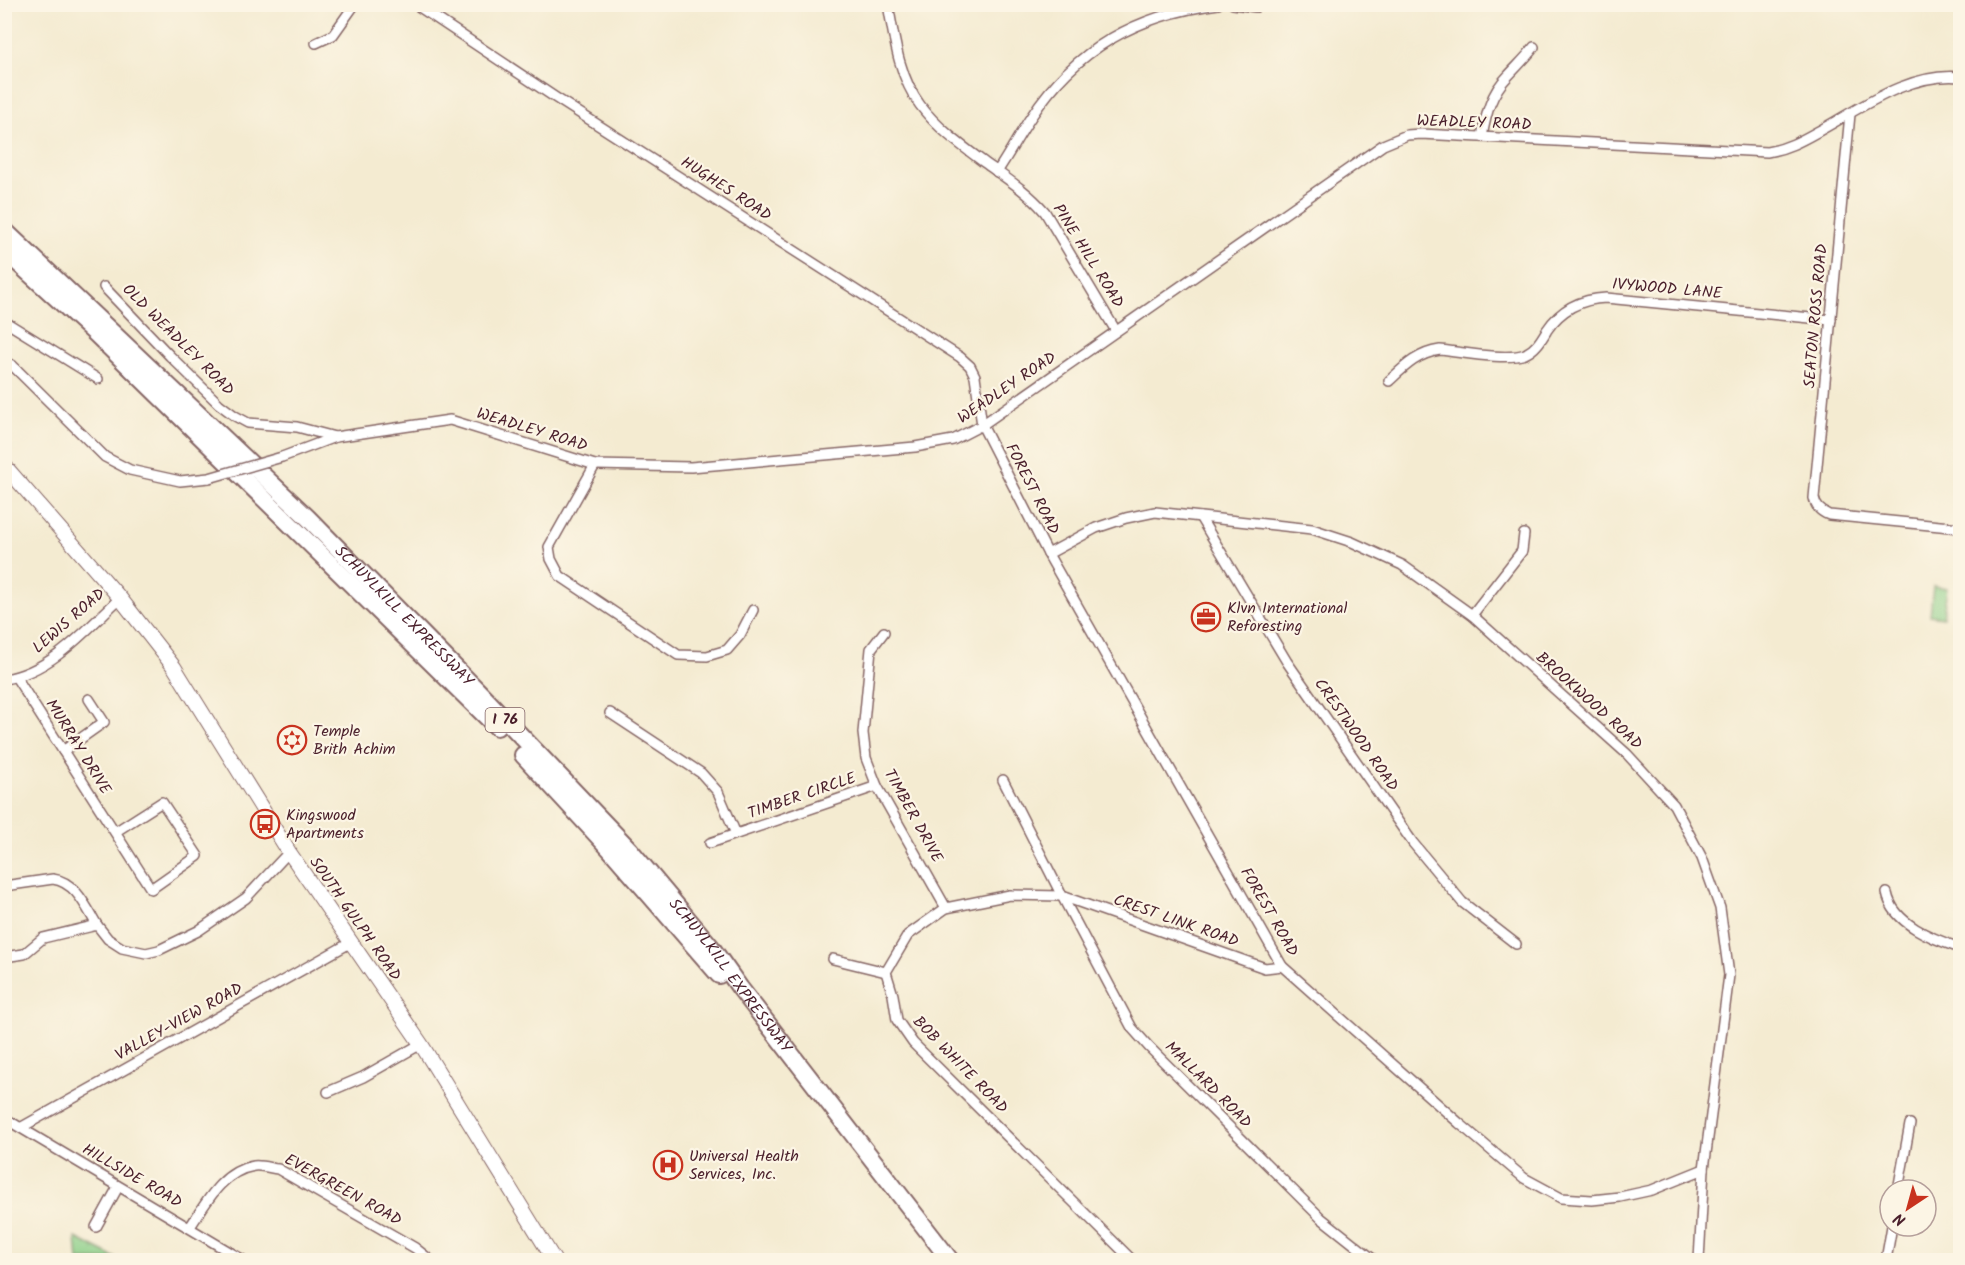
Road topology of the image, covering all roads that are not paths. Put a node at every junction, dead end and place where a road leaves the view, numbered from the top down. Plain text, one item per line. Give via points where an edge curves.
1 (355, 4) edge
2 (416, 4) edge
3 (888, 4) edge
4 (1218, 4) edge
5 (1233, 4) edge
6 (1256, 7) dead end
7 (316, 43) dead end
8 (1534, 47) dead end
9 (1960, 76) edge
10 (1850, 114) junction
11 (1482, 137) junction
12 (997, 172) junction
13 (4, 230) edge
14 (4, 250) edge
15 (104, 287) dead end
16 (1831, 320) junction
17 (4, 321) edge
18 (1116, 331) junction
19 (4, 362) edge
20 (98, 379) dead end
21 (1389, 381) dead end
22 (982, 425) junction
23 (335, 437) junction
24 (4, 465) edge
25 (595, 465) junction
26 (1200, 518) junction
27 (1960, 528) edge
28 (1524, 534) dead end
29 (1048, 554) junction
30 (120, 598) junction
31 (753, 610) dead end
32 (1472, 615) junction
33 (884, 632) dead end
34 (16, 677) junction
35 (4, 679) edge
36 (89, 699) dead end
37 (610, 713) dead end
38 (63, 751) junction
39 (1003, 780) dead end
40 (877, 786) junction
41 (115, 832) junction
42 (736, 834) junction
43 (710, 843) dead end
44 (289, 852) junction
45 (4, 886) edge
46 (1887, 893) dead end
47 (1062, 896) junction
48 (946, 908) junction
49 (97, 925) junction
50 (350, 943) junction
51 (1516, 944) dead end
52 (1960, 948) edge
53 (4, 957) edge
54 (833, 959) dead end
55 (1282, 966) junction
56 (886, 972) junction
57 (421, 1044) junction
58 (328, 1092) dead end
59 (4, 1118) edge
60 (1910, 1124) dead end
61 (22, 1127) junction
62 (1704, 1169) junction
63 (1900, 1178) edge
64 (118, 1187) junction
65 (96, 1227) dead end
66 (190, 1227) junction
67 (1890, 1238) edge
68 (243, 1260) edge
69 (430, 1260) edge
70 (554, 1260) edge
71 (939, 1260) edge
72 (950, 1260) edge
73 (1132, 1260) edge
74 (1374, 1260) edge
75 (1700, 1260) edge
76 (1886, 1260) edge

1 - 7 street via 333,34
2 - 22 street, HUGHES ROAD via 960,357 975,376
3 - 12 street, PINE HILL ROAD via 894,43 919,104 957,142
4 - 12 street via 1152,19 1092,50 1046,96
5 - 6 street
8 - 11 street via 1496,91 1485,116
9 - 10 street, WEADLEY ROAD via 1922,78
10 - 11 street, WEADLEY ROAD via 1790,147 1767,152
10 - 16 street, SEATON ROSS ROAD
11 - 18 street, WEADLEY ROAD via 1407,135 1383,145
12 - 18 street, PINE HILL ROAD via 1033,198 1045,212
13 - 72 highway, SCHUYLKILL EXPRESSWAY / I 76 via 308,518 628,849 711,947
14 - 71 highway, SCHUYLKILL EXPRESSWAY / I 76 via 510,741 722,978
15 - 23 street, OLD WEADLEY ROAD via 235,416 248,423 297,427
16 - 21 street, IVYWOOD LANE via 1596,298 1561,314 1540,342 1526,353 1509,356 1431,351 1413,359
16 - 27 street, SEATON ROSS ROAD via 1814,498 1817,507 1828,515
17 - 20 street
18 - 22 street, WEADLEY ROAD
19 - 23 street, WEADLEY ROAD, bridge via 12,365 105,457 130,470 180,481 209,478
22 - 25 street, WEADLEY ROAD via 953,441 915,447 691,467
22 - 29 street, FOREST ROAD
23 - 25 street, WEADLEY ROAD via 450,420
24 - 30 main road, SOUTH GULPH ROAD
25 - 31 street via 549,547 561,576 678,655 707,656 727,650
26 - 29 street, BROOKWOOD ROAD via 1155,512 1126,518 1096,528
26 - 32 street, BROOKWOOD ROAD via 1312,530 1353,542 1402,566
26 - 51 street, CRESTWOOD ROAD via 1287,662 1413,843 1462,902
28 - 32 street via 1522,551
29 - 55 street, FOREST ROAD
30 - 34 street, LEWIS ROAD via 61,652
30 - 44 main road, SOUTH GULPH ROAD via 174,667
32 - 62 street, BROOKWOOD ROAD via 1627,754 1674,806 1702,858 1720,908 1729,975
33 - 40 street, TIMBER DRIVE via 872,649 863,733 866,758
34 - 35 street, LEWIS ROAD
34 - 38 street, MURRAY DRIVE
36 - 38 street via 104,722
37 - 42 street, TIMBER CIRCLE via 702,773 718,792
38 - 41 street, MURRAY DRIVE
39 - 47 street, MALLARD ROAD
40 - 42 street, TIMBER CIRCLE
40 - 48 street, TIMBER DRIVE
41 - 41 street, MURRAY DRIVE via 151,889 198,856 162,802
42 - 43 street, TIMBER CIRCLE
44 - 49 street via 246,898 198,931 159,950 122,948
44 - 50 main road, SOUTH GULPH ROAD
45 - 49 street via 60,880 74,889
46 - 52 street via 1889,906 1907,923 1938,941
47 - 48 street via 1010,895
47 - 55 street, CREST LINK ROAD via 1265,968
47 - 74 street, MALLARD ROAD via 1132,1028 1321,1218
48 - 56 street via 908,935
49 - 53 street via 43,938 24,954
50 - 57 main road, SOUTH GULPH ROAD
50 - 61 street, VALLEY-VIEW ROAD
54 - 56 street
55 - 62 street, FOREST ROAD via 1524,1178 1561,1198 1620,1197 1652,1190
56 - 73 street, BOB WHITE ROAD via 897,1020 913,1043
57 - 58 street
57 - 70 main road, SOUTH GULPH ROAD
59 - 61 street, HILLSIDE ROAD
60 - 63 street
61 - 64 street, HILLSIDE ROAD
62 - 75 street, BROOKWOOD ROAD
64 - 65 street
64 - 66 street, HILLSIDE ROAD
66 - 68 street, HILLSIDE ROAD
66 - 69 street, EVERGREEN ROAD via 219,1184 256,1165 278,1169 416,1248
67 - 76 street

